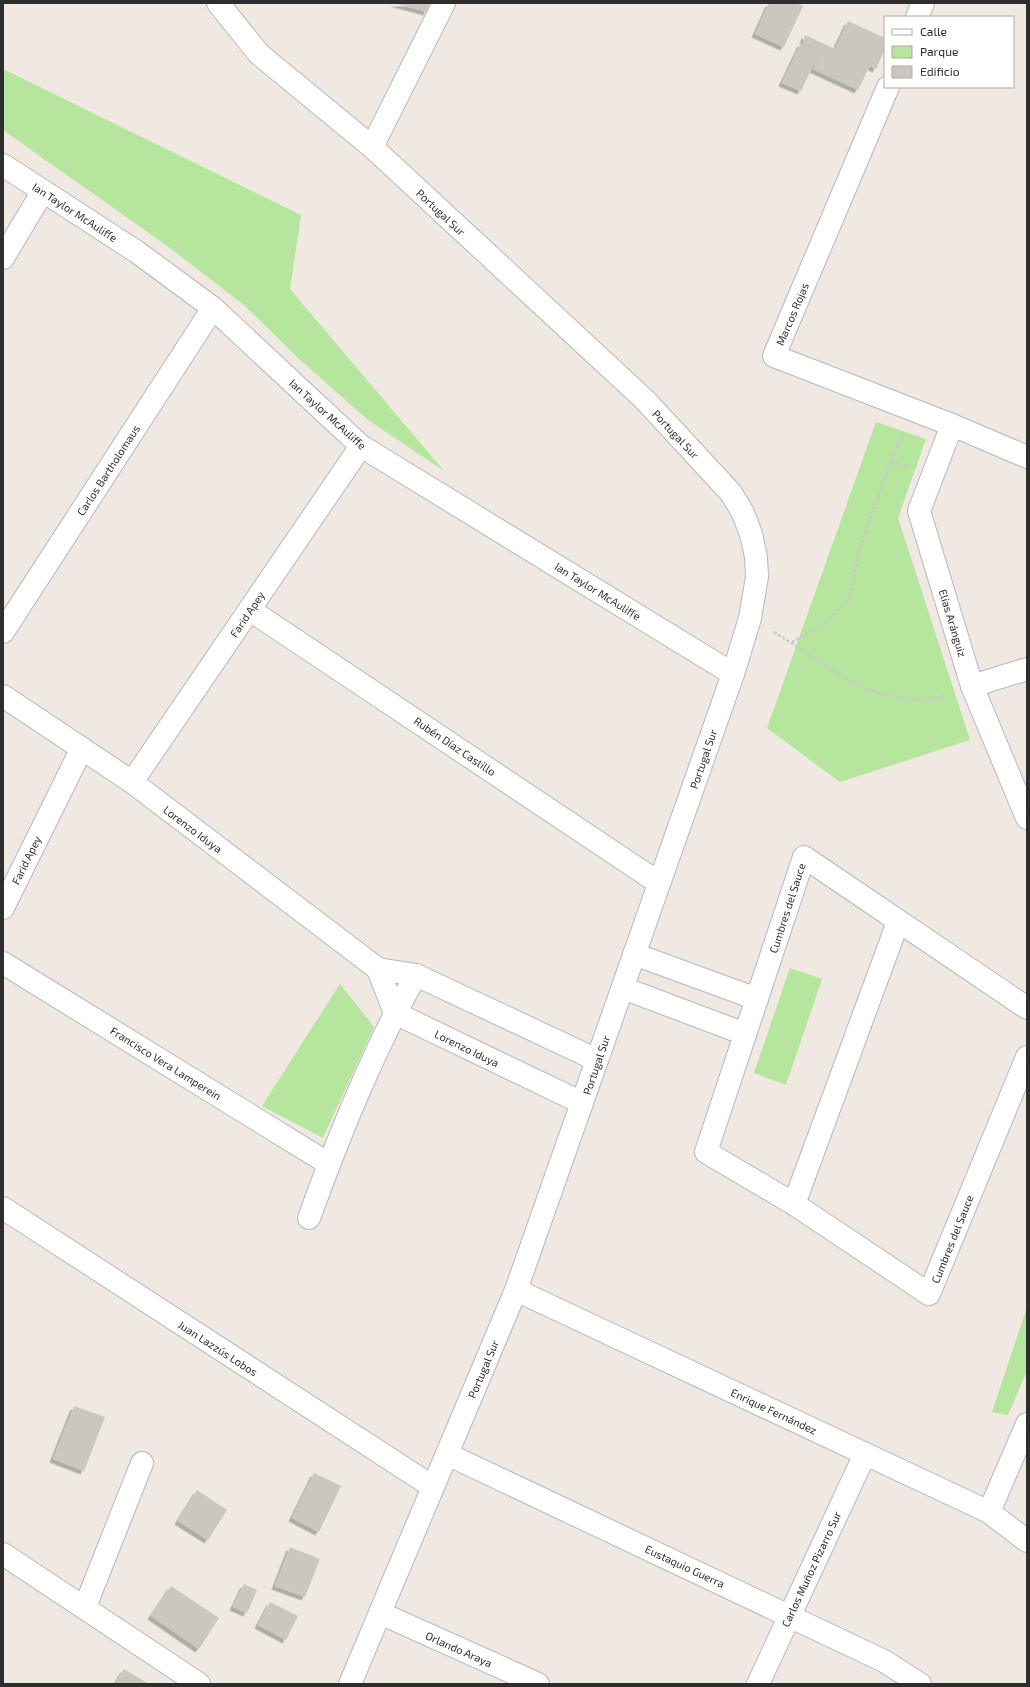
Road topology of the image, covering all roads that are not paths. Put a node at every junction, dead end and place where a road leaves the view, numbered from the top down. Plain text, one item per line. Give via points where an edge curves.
1 (218, 3) edge
2 (444, 3) edge
3 (923, 3) edge
4 (917, 16) edge
5 (888, 88) edge
6 (372, 148) junction
7 (3, 165) edge
8 (43, 191) junction
9 (3, 258) edge
10 (213, 308) junction
11 (952, 425) junction
12 (361, 446) junction
13 (1027, 457) edge
14 (250, 610) junction
15 (3, 632) edge
16 (1027, 669) edge
17 (733, 674) junction
18 (972, 686) junction
19 (3, 696) edge
20 (82, 748) junction
21 (132, 782) junction
22 (1027, 818) edge
23 (659, 883) junction
24 (3, 908) edge
25 (898, 922) junction
26 (634, 954) junction
27 (3, 963) edge
28 (378, 969) junction
29 (416, 975) junction
30 (623, 988) junction
31 (757, 999) junction
32 (1027, 1008) edge
33 (394, 1013) junction
34 (745, 1034) junction
35 (1027, 1057) edge
36 (597, 1060) junction
37 (582, 1103) junction
38 (329, 1164) junction
39 (794, 1204) junction
40 (3, 1208) edge
41 (309, 1218) dead end
42 (516, 1290) junction
43 (1027, 1424) edge
44 (447, 1454) junction
45 (865, 1454) junction
46 (142, 1463) dead end
47 (433, 1488) junction
48 (989, 1512) junction
49 (1027, 1541) edge
50 (3, 1554) edge
51 (85, 1607) junction
52 (380, 1613) junction
53 (789, 1615) junction
54 (199, 1684) edge
55 (350, 1684) edge
56 (538, 1684) edge
57 (758, 1684) edge
58 (920, 1684) edge

1 - 6 street, Portugal Sur via 259,54
2 - 6 street
3 - 4 street
5 - 11 street, Marcos Rojas via 774,356
6 - 17 street, Portugal Sur via 645,400 731,494 751,534 757,577 750,618
7 - 8 street, Ian Taylor McAuliffe
8 - 9 street
8 - 10 street, Ian Taylor McAuliffe via 137,252
10 - 12 street, Ian Taylor McAuliffe
10 - 15 street, Carlos Bartholomaus
11 - 13 street, Marcos Rojas
11 - 18 street, Elías Aránguiz via 919,511
12 - 14 street, Farid Apey
12 - 17 street, Ian Taylor McAuliffe
14 - 21 street, Farid Apey
14 - 23 street, Rubén Díaz Castillo
16 - 18 street
17 - 23 street, Portugal Sur
18 - 22 street, Elías Aránguiz
19 - 20 street, Lorenzo Iduya
20 - 21 street, Lorenzo Iduya
20 - 24 street, Farid Apey
21 - 28 street, Lorenzo Iduya
23 - 26 street, Portugal Sur
25 - 31 street, Cumbres del Sauce via 804,857
25 - 32 street, Cumbres del Sauce
25 - 39 street
26 - 30 street, Portugal Sur
26 - 31 street
27 - 38 street, Francisco Vera Lamperein
28 - 29 street, Lorenzo Iduya
28 - 33 street
29 - 33 street
29 - 36 street, Lorenzo Iduya
30 - 34 street
30 - 36 street, Portugal Sur
31 - 34 street, Cumbres del Sauce
33 - 37 street, Lorenzo Iduya
33 - 38 street
34 - 39 street, Cumbres del Sauce via 706,1152
35 - 39 street, Cumbres del Sauce via 930,1294
36 - 37 street, Portugal Sur
37 - 42 street, Portugal Sur
38 - 41 street
40 - 47 street, Juan Lazzús Lobos
42 - 44 street, Portugal Sur
42 - 45 street, Enrique Fernández
43 - 48 street
44 - 47 street, Portugal Sur
44 - 53 street, Eustaquio Guerra
45 - 48 street, Enrique Fernández
45 - 53 street, Carlos Muñoz Pizarro Sur
46 - 51 street
47 - 52 street, Portugal Sur
48 - 49 street, Enrique Fernández
50 - 51 street
51 - 54 street
52 - 55 street, Portugal Sur
52 - 56 street, Orlando Araya
53 - 57 street, Carlos Muñoz Pizarro Sur
53 - 58 street, Eustaquio Guerra via 884,1662

